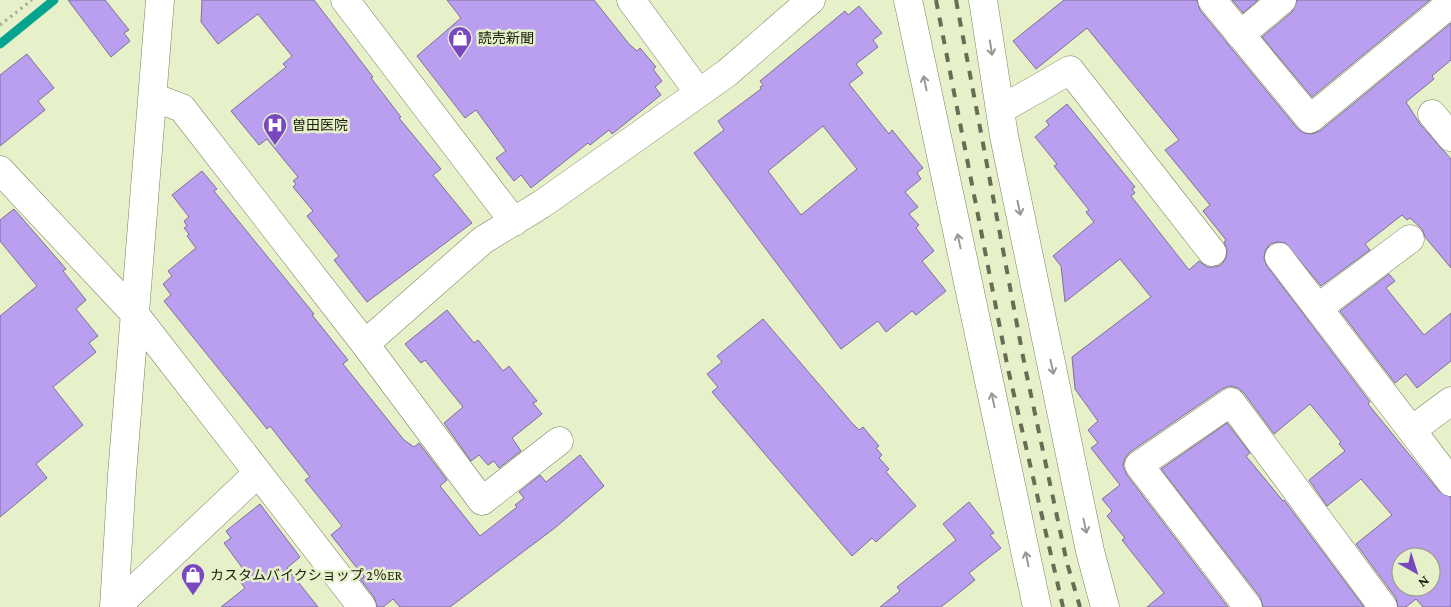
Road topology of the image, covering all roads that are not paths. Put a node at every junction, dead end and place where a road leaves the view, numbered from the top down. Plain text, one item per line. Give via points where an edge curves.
1 (160, 0) edge
2 (345, 0) edge
3 (630, 0) edge
4 (811, 0) edge
5 (908, 0) edge
6 (983, 0) edge
7 (1212, 0) edge
8 (1282, 0) edge
9 (1451, 2) edge
10 (1240, 35) junction
11 (699, 94) junction
12 (153, 97) junction
13 (1000, 110) junction
14 (1432, 114) dead end
15 (1451, 137) edge
16 (0, 170) edge
17 (514, 222) junction
18 (1410, 239) dead end
19 (1212, 252) dead end
20 (1279, 257) dead end
21 (1318, 308) junction
22 (134, 313) junction
23 (364, 344) junction
24 (1451, 401) edge
25 (1412, 430) junction
26 (559, 441) dead end
27 (258, 473) junction
28 (1451, 482) edge
29 (115, 607) edge
30 (362, 607) edge
31 (1037, 607) edge
32 (1105, 607) edge
33 (1248, 607) edge
34 (1383, 607) edge

1 - 12 street
2 - 17 street
3 - 11 street
4 - 11 street
31 -> 5 street
6 -> 13 street
7 - 10 street
8 - 10 street
9 - 10 street via 1310,119
11 - 17 street
12 - 22 street
12 - 23 street via 182,108
13 - 19 street via 1070,70
13 -> 32 street via 1090,551
14 - 15 street
16 - 22 street
17 - 23 street via 483,240
18 - 21 street
20 - 21 street
21 - 25 street
22 - 27 street
22 - 29 street
23 - 26 street via 482,501
24 - 25 street
25 - 28 street
27 - 29 street
27 - 30 street
33 - 34 street via 1139,465 1231,402

